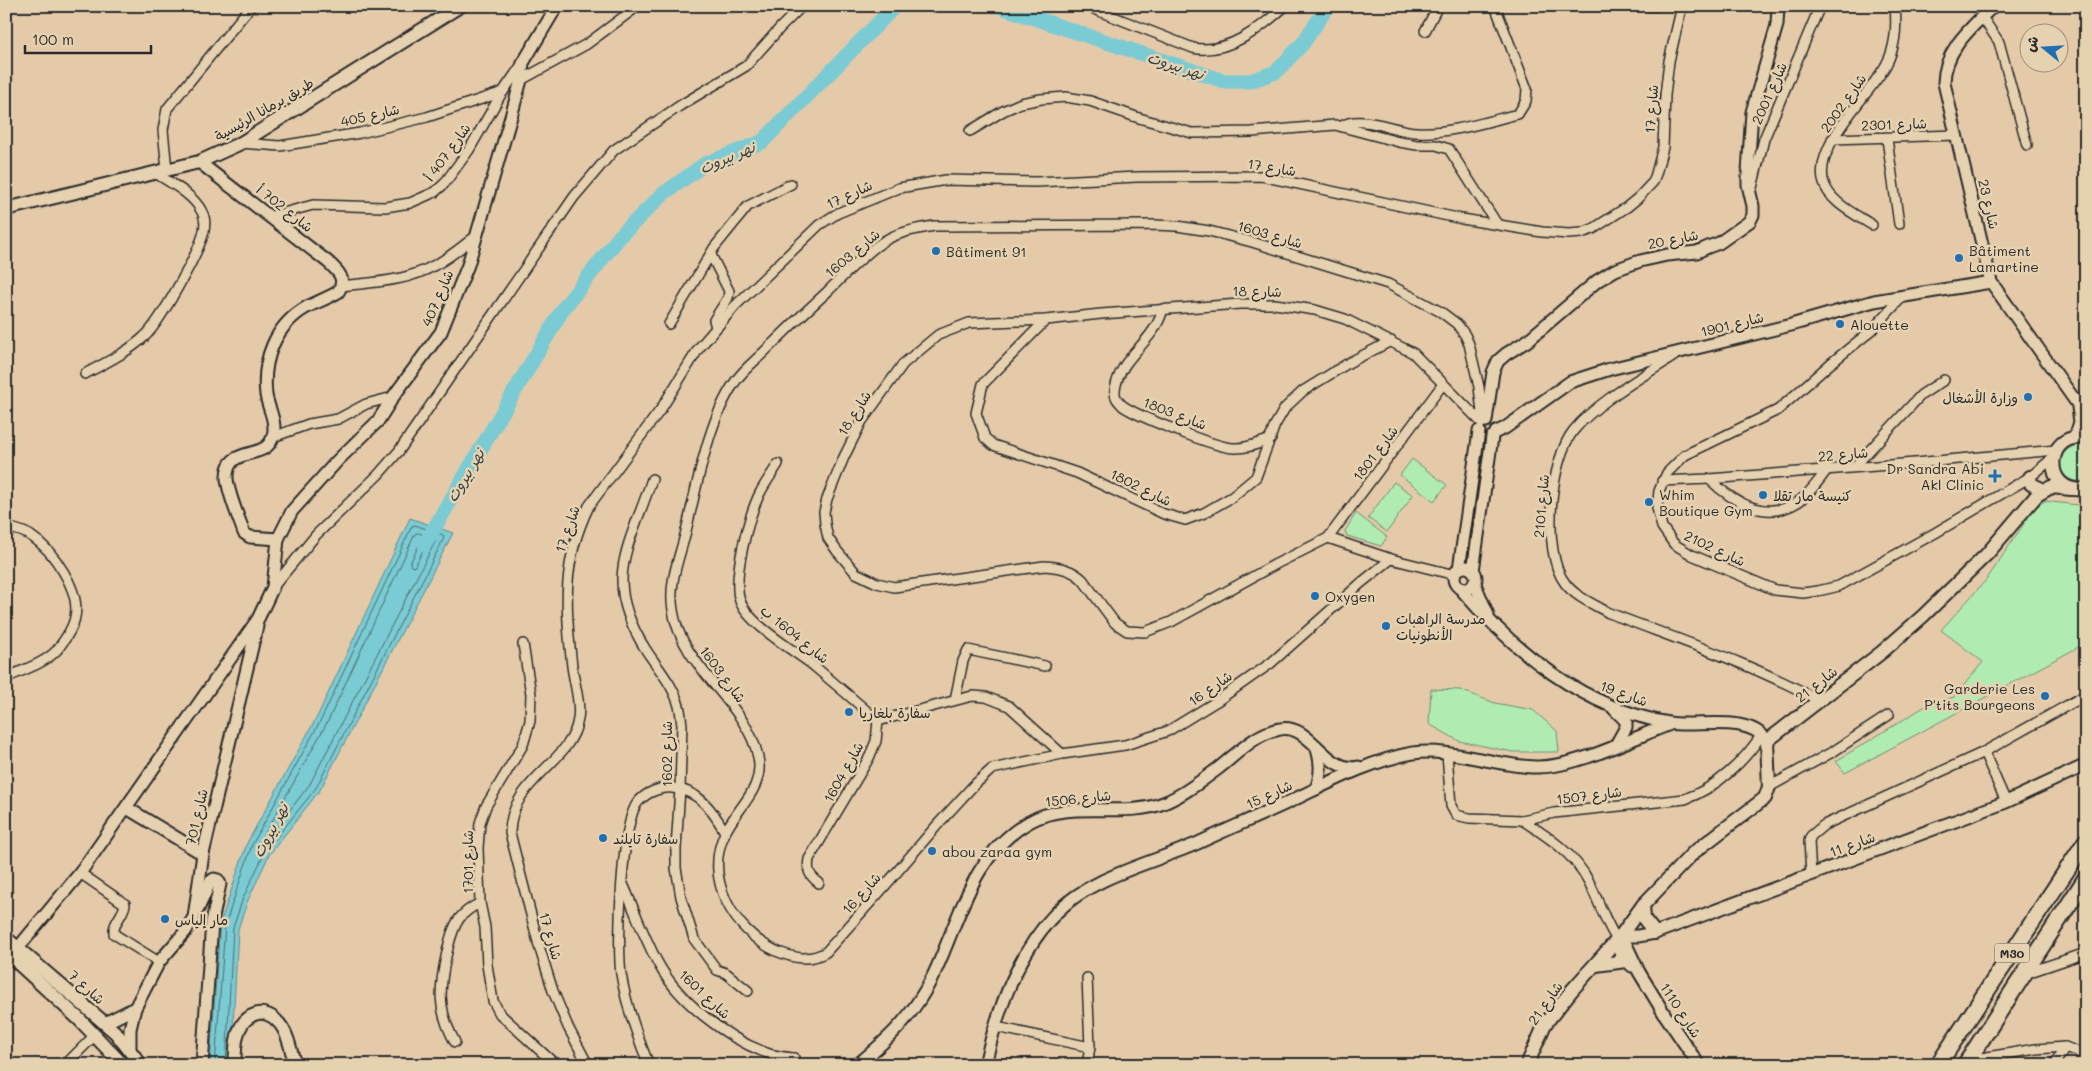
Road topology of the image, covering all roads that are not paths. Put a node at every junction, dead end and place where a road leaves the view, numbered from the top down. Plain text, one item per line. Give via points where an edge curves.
1 (251, 6) edge
2 (460, 6) edge
3 (557, 6) edge
4 (638, 6) edge
5 (802, 6) edge
6 (1086, 6) edge
7 (1285, 6) edge
8 (1438, 6) edge
9 (1496, 6) edge
10 (1649, 6) edge
11 (1657, 6) edge
12 (1682, 6) edge
13 (1778, 6) edge
14 (1820, 6) edge
15 (1895, 6) edge
16 (1993, 6) edge
17 (1982, 17) junction
18 (1425, 31) dead end
19 (524, 63) junction
20 (521, 80) junction
21 (503, 92) junction
22 (1342, 126) junction
23 (970, 130) dead end
24 (1957, 135) junction
25 (1832, 139) junction
26 (1887, 139) junction
27 (241, 143) junction
28 (2027, 145) dead end
29 (200, 162) junction
30 (161, 172) junction
31 (791, 184) dead end
32 (1750, 194) junction
33 (6, 209) edge
34 (272, 216) junction
35 (1497, 224) junction
36 (1899, 224) dead end
37 (1872, 225) dead end
38 (476, 236) junction
39 (710, 255) junction
40 (1991, 282) junction
41 (342, 286) junction
42 (1904, 295) junction
43 (1164, 309) junction
44 (1046, 320) junction
45 (669, 324) dead end
46 (716, 327) junction
47 (1391, 341) junction
48 (1678, 353) junction
49 (86, 374) dead end
50 (1944, 380) dead end
51 (1443, 384) junction
52 (393, 398) junction
53 (2076, 401) junction
54 (2086, 416) edge
55 (1482, 424) junction
56 (1494, 435) junction
57 (273, 437) junction
58 (2080, 438) edge
59 (1271, 439) junction
60 (2055, 454) junction
61 (778, 464) dead end
62 (1855, 466) junction
63 (1826, 470) junction
64 (2030, 477) junction
65 (652, 479) dead end
66 (1709, 479) junction
67 (1662, 481) junction
68 (2071, 489) junction
69 (2044, 490) junction
70 (2086, 490) edge
71 (6, 527) edge
72 (1328, 538) junction
73 (278, 539) junction
74 (1391, 559) junction
75 (1456, 572) junction
76 (1474, 577) junction
77 (273, 587) junction
78 (1459, 587) junction
79 (258, 619) junction
80 (1490, 621) junction
81 (523, 644) dead end
82 (1045, 666) dead end
83 (6, 678) edge
84 (2086, 695) edge
85 (955, 700) junction
86 (1820, 701) junction
87 (1612, 708) junction
88 (1889, 715) dead end
89 (878, 720) junction
90 (1670, 724) junction
91 (1764, 737) junction
92 (1616, 745) junction
93 (1316, 746) junction
94 (1984, 752) junction
95 (1062, 754) junction
96 (1447, 754) junction
97 (1370, 765) junction
98 (2086, 765) edge
99 (1769, 787) junction
100 (680, 789) junction
101 (1316, 789) junction
102 (2006, 802) junction
103 (127, 808) junction
104 (1522, 820) junction
105 (725, 832) junction
106 (2086, 841) edge
107 (203, 854) junction
108 (80, 873) junction
109 (1811, 875) junction
110 (2086, 878) edge
111 (623, 883) junction
112 (819, 883) dead end
113 (480, 902) junction
114 (1643, 906) junction
115 (194, 917) junction
116 (1655, 933) junction
117 (6, 938) edge
118 (1619, 938) junction
119 (12, 950) edge
120 (2086, 953) edge
121 (1626, 961) junction
122 (159, 962) junction
123 (1596, 965) junction
124 (1639, 972) junction
125 (2024, 974) junction
126 (1088, 978) dead end
127 (45, 987) junction
128 (748, 991) dead end
129 (135, 1008) junction
130 (105, 1023) junction
131 (996, 1027) junction
132 (116, 1032) junction
133 (95, 1035) junction
134 (455, 1042) dead end
135 (989, 1046) junction
136 (1090, 1047) junction
137 (2066, 1048) junction
138 (130, 1052) junction
139 (2086, 1055) edge
140 (794, 1058) dead end
141 (1967, 1062) edge
142 (587, 1064) edge
143 (65, 1065) edge
144 (123, 1065) edge
145 (142, 1065) edge
146 (202, 1065) edge
147 (235, 1065) edge
148 (295, 1065) edge
149 (556, 1065) edge
150 (649, 1065) edge
151 (857, 1065) edge
152 (980, 1065) edge
153 (985, 1065) edge
154 (1087, 1065) edge
155 (1527, 1065) edge
156 (1699, 1065) edge
157 (1938, 1065) edge
158 (2054, 1065) edge

1 - 30 street via 167,109
2 - 27 main road, طريق برمانا الرئيسية
3 - 19 street, شارع 407
4 - 20 street via 587,44
5 - 77 street via 746,66 623,143 601,163 574,197 400,451 316,535
6 - 7 street via 1203,50 1246,36
8 - 18 street
9 - 22 street via 1527,89 1526,100 1518,114 1433,132 1414,132 1372,123 1352,122
10 - 11 street
12 - 35 street, شارع 17 via 1669,61 1663,148 1656,174 1647,188 1627,207 1581,234 1542,232
13 - 32 street, شارع 20 via 1777,24 1752,112 1748,172
14 - 32 street, شارع 2001 via 1764,139
15 - 25 street, شارع 2002 via 1896,37 1886,65
16 - 17 street, شارع 23
17 - 24 street, شارع 23 via 1956,45 1946,64 1944,84
17 - 28 street via 1999,42
19 - 20 street, شارع 407
19 - 21 street, شارع 407 أ
20 - 38 street, شارع 407
21 - 27 street, شارع 405 via 427,117 360,133 280,146
21 - 34 street, شارع 407 أ via 469,150 435,192 410,203 385,207 313,205
22 - 23 street via 1192,133 1090,101 1056,97 1002,111
22 - 35 street via 1399,142 1436,144 1449,149
24 - 26 street, شارع 2301
24 - 40 street, شارع 23
25 - 26 street, شارع 2301
25 - 37 street, شارع 2002 via 1824,161 1823,180 1835,199
26 - 36 street
27 - 29 main road, طريق برمانا الرئيسية
29 - 30 main road, طريق برمانا الرئيسية
29 - 34 street, شارع 702 أ
30 - 33 main road, طريق برمانا الرئيسية
30 - 49 street via 203,213 203,236 179,285 151,330 134,345
31 - 39 street via 748,206
32 - 55 street, شارع 20 via 1753,215 1750,221 1719,243 1697,252 1659,257 1615,270 1597,281 1527,341 1501,357 1493,372
34 - 41 street, شارع 702 أ via 338,272
35 - 46 street, شارع 17 via 1261,176 930,182 889,191 819,224
38 - 41 street via 437,264 415,274 383,282
38 - 52 street, شارع 407 via 441,332
39 - 45 street
39 - 46 street via 729,291 714,320
40 - 42 street, شارع 1901
40 - 53 street, شارع 23
41 - 57 street via 338,292 289,320 272,347 265,383
42 - 48 street, شارع 1901
42 - 67 street via 1872,330 1778,410 1685,455
43 - 44 street, شارع 18
43 - 47 street, شارع 18 via 1248,304 1296,307 1345,319
43 - 59 street, شارع 1803 via 1152,334 1123,366 1114,390 1116,398 1148,419 1227,447 1246,447
44 - 59 street, شارع 1802 via 984,384 976,413 985,438 993,445 1077,473 1164,514 1185,520 1232,497 1252,481
44 - 72 street, شارع 18 via 970,323 938,335 903,364 862,421 827,498 824,512 828,538 856,573 894,587 1044,566 1063,568 1083,580 1115,624 1127,631 1145,632 1171,622
46 - 142 street, شارع 17 via 693,356 655,417 588,506 581,522 570,556 566,591 578,719 570,740 523,793 511,816 511,843 539,946 553,991
47 - 51 street, شارع 18 via 1413,353
47 - 59 street, شارع 1802 via 1303,391 1285,408
48 - 56 street, شارع 1901 via 1570,382
48 - 86 street, شارع 2101 via 1588,415 1568,438 1558,467 1552,509 1551,546 1556,567 1566,585 1594,605 1795,687
50 - 62 street via 1921,395
51 - 55 street, شارع 18
51 - 72 street, شارع 1801
52 - 57 street via 366,404 338,419 309,424
52 - 73 street, شارع 407 via 373,427 292,510
53 - 54 street, شارع 23
53 - 58 street
55 - 56 street via 1494,424
55 - 75 street
55 - 105 street, شارع 1603 via 1479,387 1469,344 1449,317 1388,284 1252,242 1209,231 1154,225 934,226 914,229 884,241 734,382 715,422 701,470 674,576 672,609 691,656 716,685 750,735 760,766 757,784
56 - 76 street
57 - 73 street via 265,448 234,459 227,476 244,533 250,537
58 - 60 main road via 2068,440
60 - 62 street, شارع 22
60 - 64 street, شارع 2102
60 - 68 main road via 2053,466 2058,480
61 - 89 street, شارع 1604 ب via 759,494 750,519 738,571 740,600 749,615 768,632
62 - 63 street, شارع 22
63 - 66 street, شارع 22
63 - 66 street via 1798,502 1769,510 1740,503
64 - 67 street, شارع 2102 via 1839,586 1803,593 1775,590 1692,555 1674,544 1662,527 1657,508
64 - 69 main road via 2031,484
65 - 100 street, شارع 1602 via 630,536 623,561 622,582 625,609 635,632 679,705 682,725
66 - 67 street, شارع 22
68 - 69 main road
68 - 70 main road
69 - 86 main road, شارع 21 via 1944,596 1882,652
71 - 83 street via 30,535 50,553 73,590 76,611 70,630 56,652
72 - 74 street
73 - 77 street, شارع 407
74 - 75 street
74 - 95 street, شارع 16 via 1271,663 1185,722 1125,745
75 - 76 street via 1468,568
75 - 78 street via 1455,582
76 - 78 street via 1466,588
76 - 80 street
77 - 79 street, شارع 407
78 - 80 street, شارع 19
79 - 103 street
79 - 107 street, شارع 701
80 - 87 street, شارع 19 via 1564,681
81 - 113 street, شارع 1701 via 531,694 530,721 522,745 486,806 480,824
82 - 85 street via 967,650
84 - 94 street
85 - 89 street
85 - 95 street via 986,697 1009,706
86 - 91 main road, شارع 21
87 - 90 street, شارع 19
87 - 92 street via 1626,722
88 - 99 street via 1834,751
89 - 112 street, شارع 1604 via 876,741 869,758 809,859 810,876
90 - 91 street, شارع 19 via 1729,725 1752,729
90 - 92 street, شارع 15
91 - 99 main road
91 - 104 street, شارع 1507 via 1720,780 1700,794 1685,799 1554,813
92 - 96 street, شارع 15 via 1563,765 1538,767
93 - 97 street, شارع 1506 via 1342,767
93 - 101 street via 1321,764
93 - 151 street, شارع 1506 via 1289,729 1271,731 1251,741 1167,802 1144,809 1060,813 1029,822 998,846 974,877 933,976 911,1013 899,1029
94 - 102 street
94 - 109 street via 1824,825 1809,841
95 - 105 street, شارع 16 via 1002,766 987,773 826,952 818,956 804,959 765,946 750,935 732,914 718,865
96 - 97 street, شارع 15 via 1414,753
96 - 104 street, شارع 1507 via 1452,806 1456,815
97 - 101 street, شارع 15
98 - 102 street, شارع 11
99 - 114 main road, شارع 21 via 1765,798 1693,853
100 - 105 street via 708,805
100 - 111 street via 661,788 638,802 630,818
100 - 128 street, شارع 1602 via 676,868 694,939 717,970 726,973
101 - 131 street, شارع 15 via 1168,856 1094,885 1064,906 1031,944
102 - 109 street, شارع 11
103 - 107 street
103 - 108 street
104 - 118 street via 1543,833 1582,870
106 - 157 highway, M30
107 - 115 street, شارع 701
108 - 119 street
108 - 122 street via 124,902 114,934
109 - 116 street, شارع 11
110 - 125 highway, M30
111 - 140 street, شارع 1601 via 659,965 679,993 716,1025 746,1044 765,1053
111 - 150 street via 621,973
113 - 134 street via 463,914 455,925 442,974 441,1004
113 - 149 street, شارع 1701 via 493,1001 500,1014
114 - 116 main road via 1644,919
114 - 118 main road, شارع 21
115 - 122 street, شارع 701
115 - 146 street via 210,882 216,879 220,884 212,922
116 - 118 street, شارع 11
117 - 119 main road, شارع 7
118 - 121 street via 1621,955
118 - 123 main road, شارع 21
118 - 124 street
119 - 127 main road
119 - 130 main road, شارع 7
120 - 125 street
121 - 123 main road
121 - 124 street
122 - 129 street, شارع 701
123 - 155 main road, شارع 21 via 1545,1024
124 - 156 street, شارع 1110
125 - 141 highway, M30
126 - 136 street
127 - 132 main road via 63,995 108,1035
127 - 133 main road
129 - 130 street
129 - 138 street, شارع 701 via 130,1029
130 - 132 main road, شارع 7
131 - 135 street, شارع 15
131 - 136 street
132 - 138 main road, شارع 7
133 - 143 street
133 - 144 main road
135 - 152 street
135 - 153 street, شارع 15
136 - 154 street
137 - 139 street
137 - 141 street via 2036,1049
137 - 158 street
138 - 145 main road, شارع 7
147 - 148 street via 236,1038 240,1028 245,1020 259,1013 268,1014 278,1021

